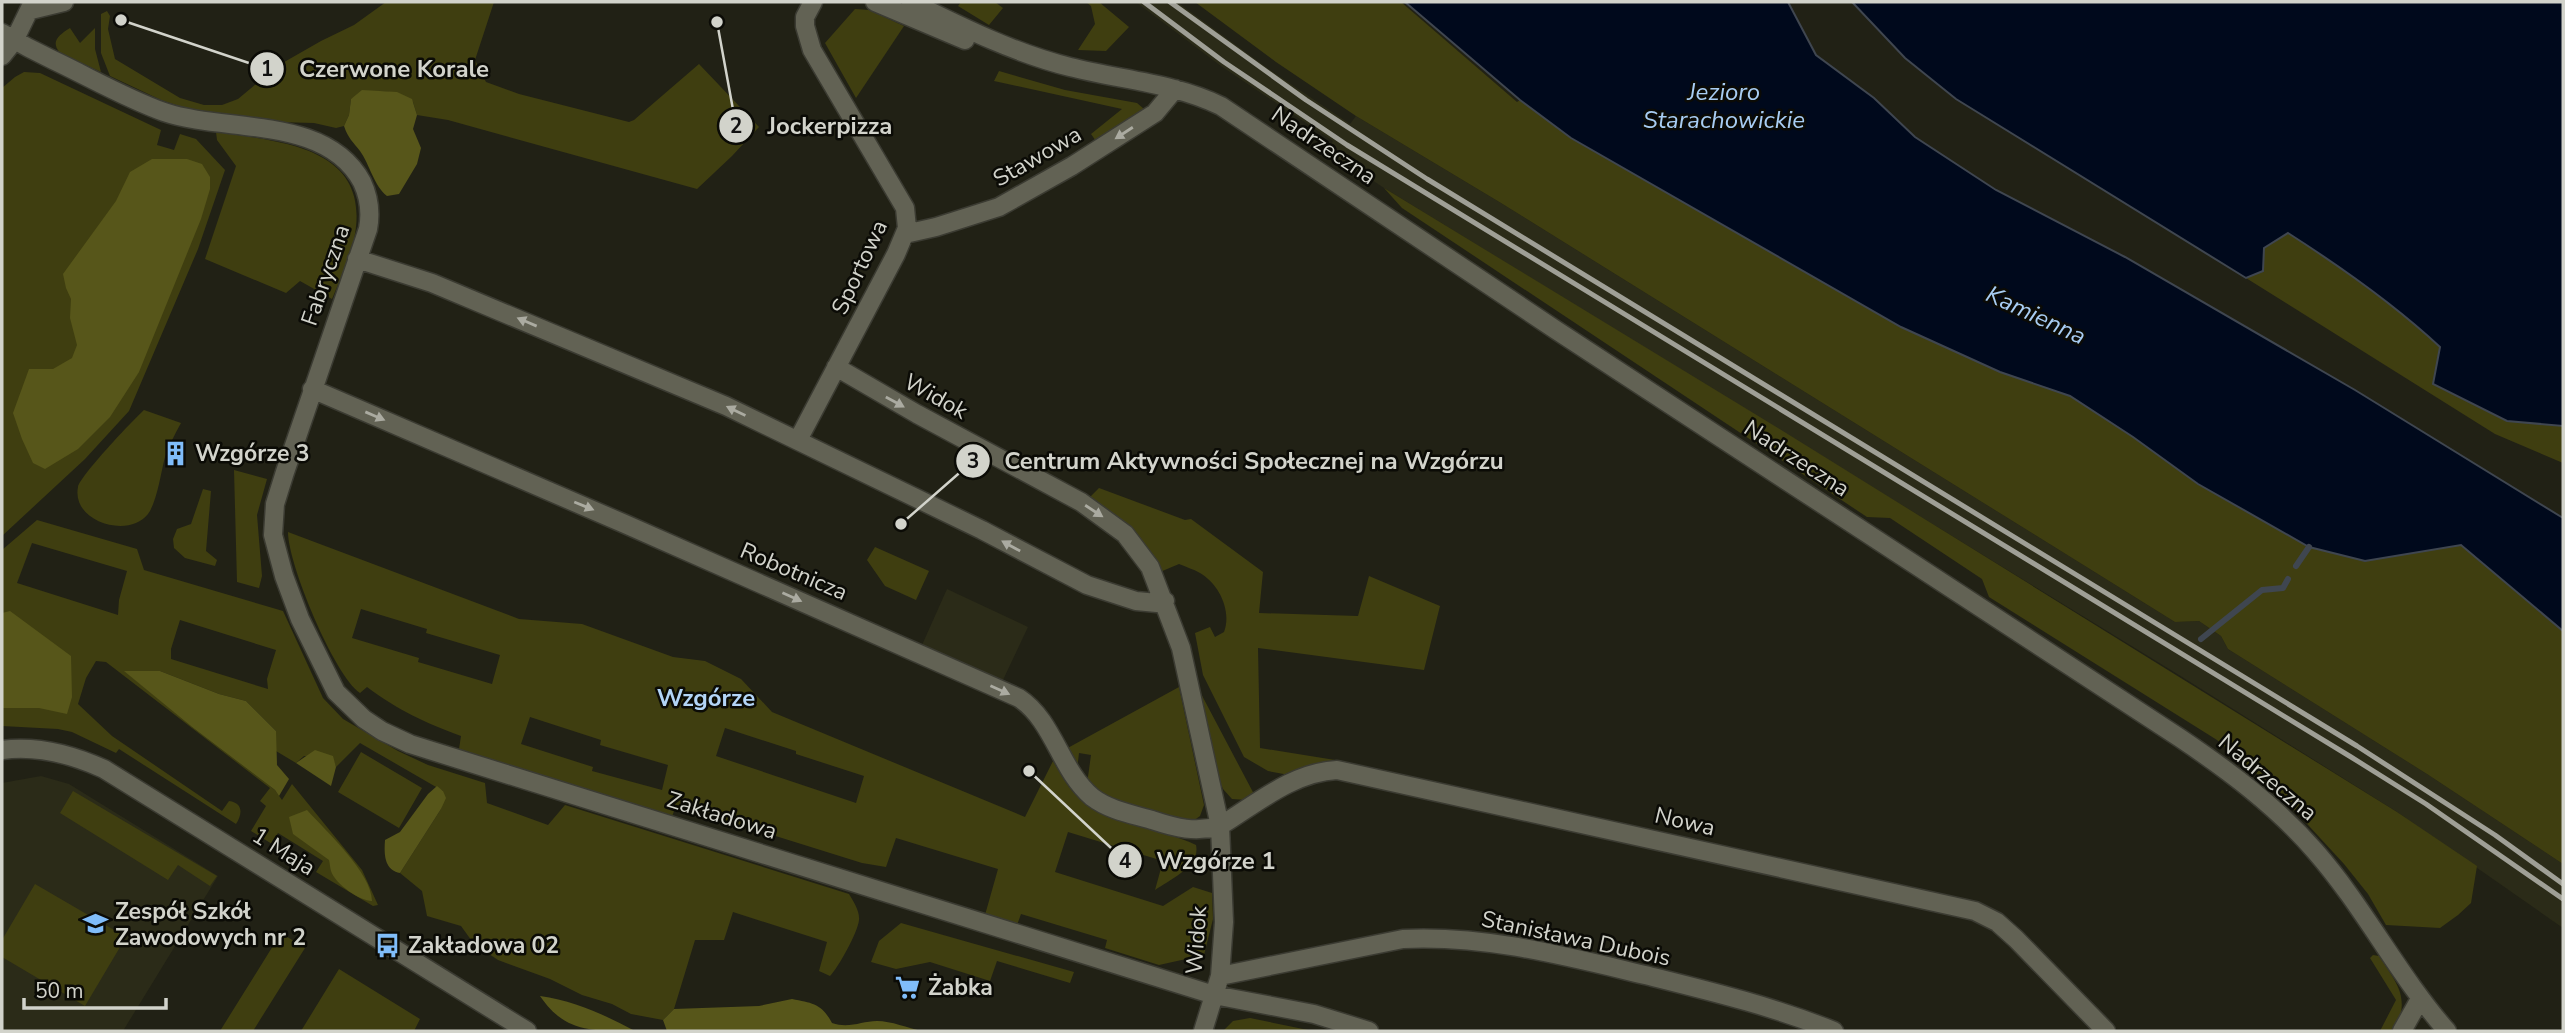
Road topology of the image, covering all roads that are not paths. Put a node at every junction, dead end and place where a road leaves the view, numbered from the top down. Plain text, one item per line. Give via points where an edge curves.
1 (64, 2) edge
2 (813, 2) edge
3 (875, 2) edge
4 (911, 2) edge
5 (32, 6) edge
6 (8, 37) edge
7 (2, 56) edge
8 (1068, 67) junction
9 (1175, 89) junction
10 (905, 234) junction
11 (357, 259) junction
12 (836, 367) junction
13 (312, 389) junction
14 (798, 440) junction
15 (288, 590) joint
16 (1165, 601) junction
17 (2, 750) edge
18 (1220, 826) junction
19 (1220, 976) junction
20 (1214, 995) junction
21 (2420, 999) junction
22 (527, 1031) edge
23 (1203, 1031) edge
24 (1369, 1031) edge
25 (1834, 1031) edge
26 (2106, 1031) edge
27 (2402, 1031) edge
28 (2447, 1031) edge

1 - 5 street
2 - 10 street, Sportowa via 805,17 812,50 902,202
3 - 8 street, Nadrzeczna via 1001,55
4 - 8 street, Nadrzeczna via 993,41
5 - 6 street
6 - 7 street
6 - 11 street, Fabryczna via 111,91 168,113 278,131 323,144 351,166 365,190 370,221
8 - 9 street, Nadrzeczna
9 -> 10 street, Stawowa via 1155,113 999,206
9 - 21 street, Nadrzeczna via 1221,106 2225,769 2272,807 2314,850
10 - 12 street, Sportowa
11 - 13 street, Fabryczna
14 -> 11 street via 454,292
12 - 14 street
12 -> 16 street, Widok via 1109,521 1137,548
13 - 15 street, Fabryczna via 272,519
13 -> 18 street, Robotnicza via 1019,698 1038,715 1080,783 1109,807 1181,829
16 -> 14 street via 1136,601 1087,585
15 - 20 street, Zakładowa via 336,692 363,719 401,740
16 - 18 street, Widok via 1181,648
17 - 22 street, 1 Maja via 55,752 104,769
18 - 19 street, Widok via 1224,922
18 - 26 street, Nowa via 1297,779 1338,770 1975,911 1997,922
19 - 20 street, Widok
19 - 25 street, Stanisława Dubois via 1392,941 1479,941 1571,957 1756,1003
20 - 23 street, Widok
20 - 24 street, Zakładowa via 1314,1014
21 - 27 street
21 - 28 street, Nadrzeczna

